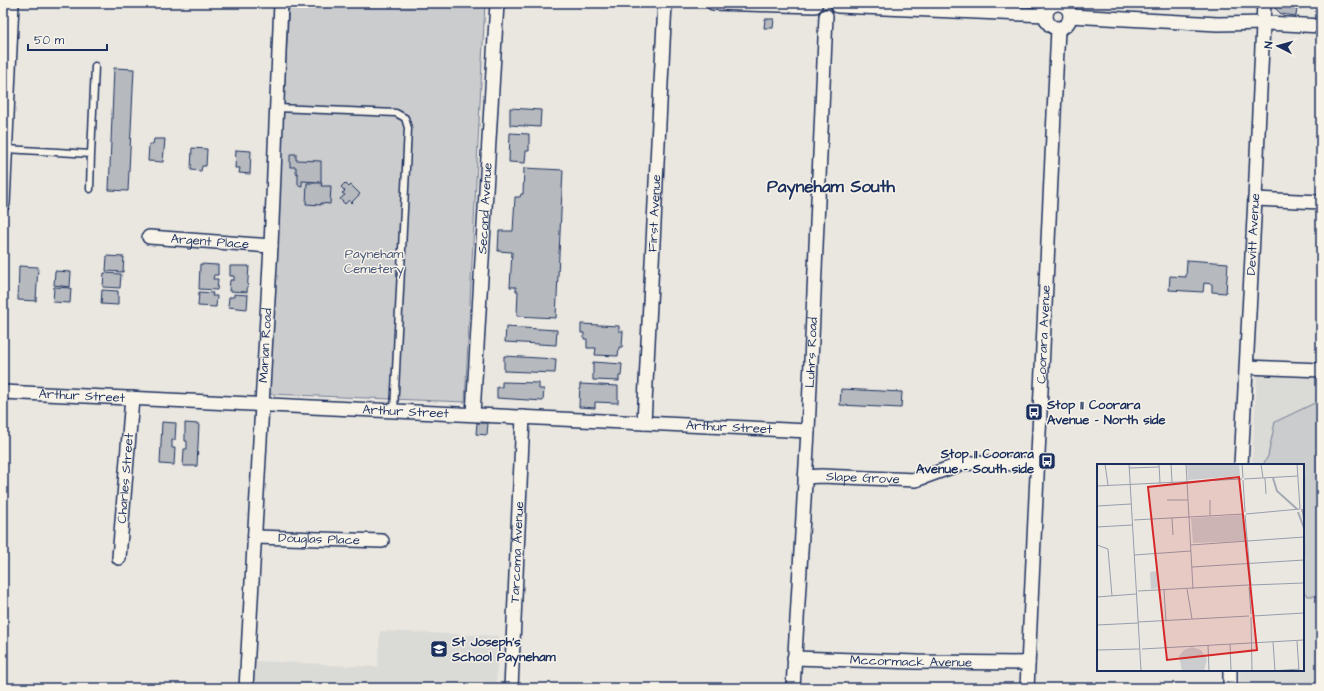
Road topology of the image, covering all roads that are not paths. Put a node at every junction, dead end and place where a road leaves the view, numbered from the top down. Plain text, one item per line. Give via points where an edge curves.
1 (12, 3) edge
2 (281, 3) edge
3 (497, 3) edge
4 (665, 3) edge
5 (713, 3) edge
6 (1059, 3) edge
7 (1264, 3) edge
8 (838, 4) edge
9 (815, 5) edge
10 (1046, 15) junction
11 (826, 16) junction
12 (1070, 16) junction
13 (1262, 23) junction
14 (1321, 26) edge
15 (1058, 28) junction
16 (96, 66) dead end
17 (277, 108) junction
18 (6, 149) junction
19 (92, 154) junction
20 (90, 189) dead end
21 (1255, 199) junction
22 (1321, 202) edge
23 (3, 203) edge
24 (149, 237) dead end
25 (271, 246) junction
26 (1247, 367) junction
27 (1321, 370) edge
28 (3, 392) edge
29 (132, 398) junction
30 (262, 405) junction
31 (394, 411) junction
32 (473, 414) junction
33 (523, 417) junction
34 (644, 422) junction
35 (808, 431) junction
36 (1037, 464) junction
37 (1241, 464) edge
38 (805, 477) junction
39 (256, 537) junction
40 (382, 541) dead end
41 (119, 558) dead end
42 (794, 658) junction
43 (1028, 663) junction
44 (1230, 671) edge
45 (246, 688) edge
46 (511, 688) edge
47 (793, 688) edge
48 (1027, 688) edge
49 (1230, 688) edge

1 - 18 street
2 - 17 street, Marian Road
3 - 32 street, Second Avenue
4 - 34 street, First Avenue
5 - 9 street
6 - 10 street via 1050,6
6 - 12 street via 1068,8
7 - 13 street, Devitt Avenue
8 - 10 street
8 - 11 street via 834,12
9 - 11 street via 819,13
10 - 15 street via 1048,24
11 - 35 street, Luhrs Road
12 - 13 street via 1218,24
12 - 15 street via 1066,26
13 - 14 street
13 - 21 street, Devitt Avenue
15 - 36 street, Coorara Avenue
16 - 19 lane
17 - 25 street, Marian Road
17 - 31 lane via 396,113 405,118 408,128
18 - 19 lane
18 - 23 street
19 - 20 lane
21 - 22 street
21 - 26 street, Devitt Avenue
24 - 25 street, Argent Place
25 - 30 street, Marian Road
26 - 27 street
26 - 37 street, Devitt Avenue
28 - 29 street, Arthur Street
29 - 30 street, Arthur Street
29 - 41 street, Charles Street
30 - 31 street, Arthur Street
30 - 39 street, Marian Road
31 - 32 street, Arthur Street
32 - 33 street, Arthur Street
33 - 34 street, Arthur Street
33 - 46 street, Tarcoma Avenue
34 - 35 street, Arthur Street
35 - 38 street, Luhrs Road
36 - 38 street, Slape Grove via 963,463 916,480
36 - 43 street, Coorara Avenue
38 - 42 street, Luhrs Road
39 - 40 street, Douglas Place
39 - 45 street, Marian Road
42 - 43 street, Mccormack Avenue
42 - 47 street, Luhrs Road
43 - 48 street, Coorara Avenue
44 - 49 street

